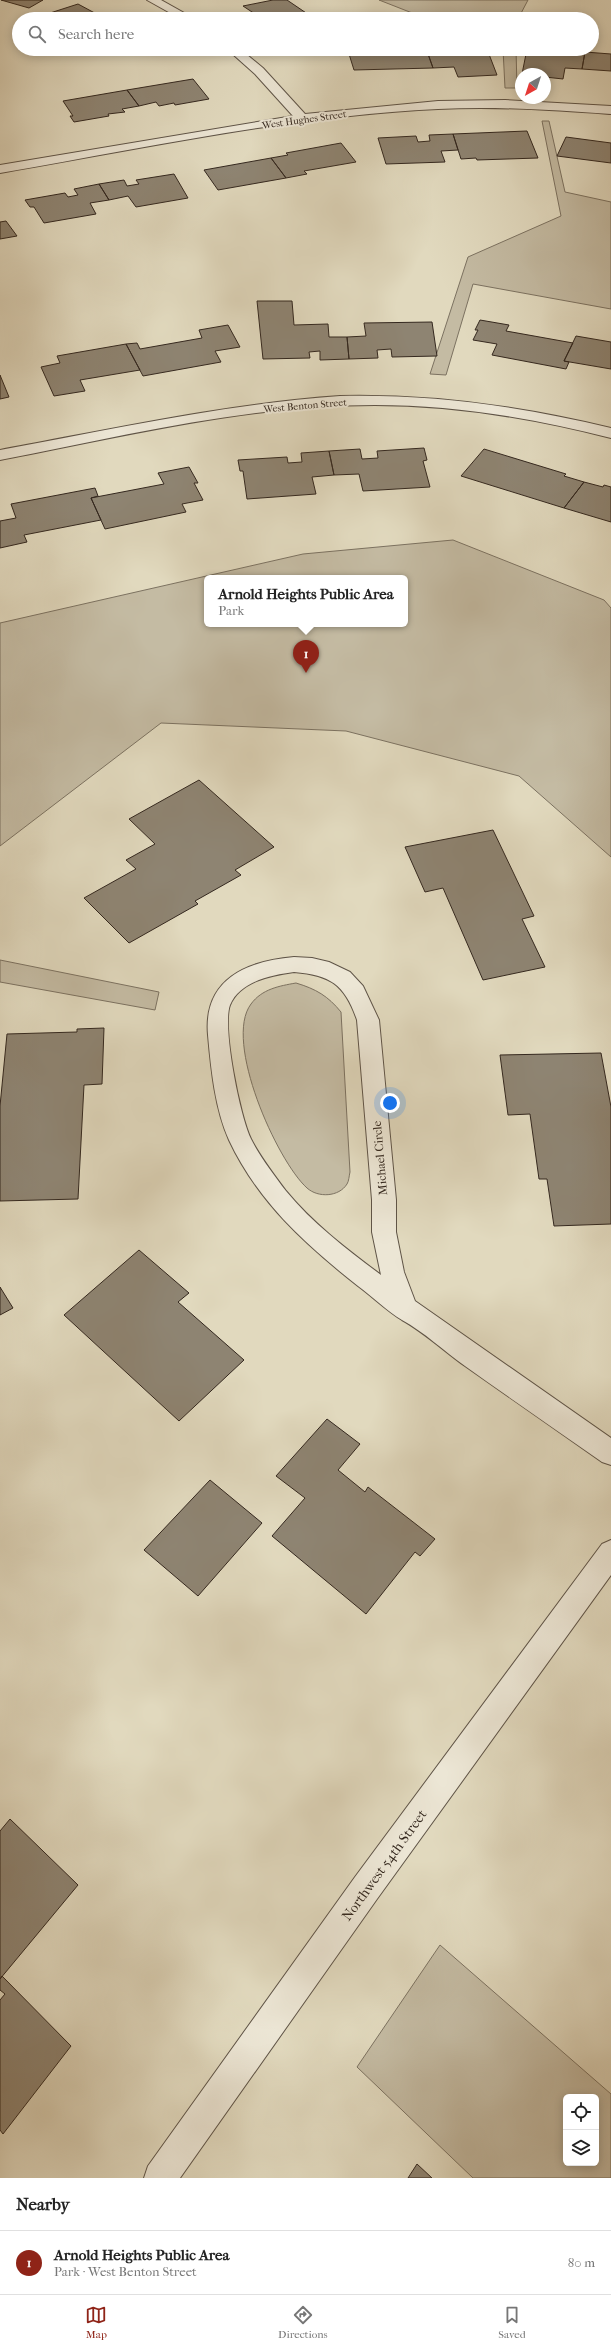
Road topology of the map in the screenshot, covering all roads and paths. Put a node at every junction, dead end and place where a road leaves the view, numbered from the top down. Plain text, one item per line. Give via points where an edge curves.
1 (153, 0) edge
2 (176, 12) edge
3 (241, 56) edge
4 (611, 110) edge
5 (302, 118) junction
6 (0, 169) edge
7 (611, 433) edge
8 (0, 455) edge
9 (406, 1310) junction
10 (611, 1453) edge
11 (611, 1553) edge
12 (160, 2178) edge

1 - 2 street
3 - 5 street via 259,71
4 - 5 street, West Hughes Street via 538,104 445,105
5 - 6 street, West Hughes Street
7 - 8 street, West Benton Street via 532,415 467,405 341,401 225,413
9 - 9 street, Michael Circle via 392,1272 384,1232 384,1200 368,1020 360,998 343,978 318,966 284,965 255,973 230,990 220,1005 218,1026 225,1084 239,1137 269,1186 297,1220
9 - 10 street, Michael Circle
11 - 12 street, Northwest 54th Street via 366,1888

